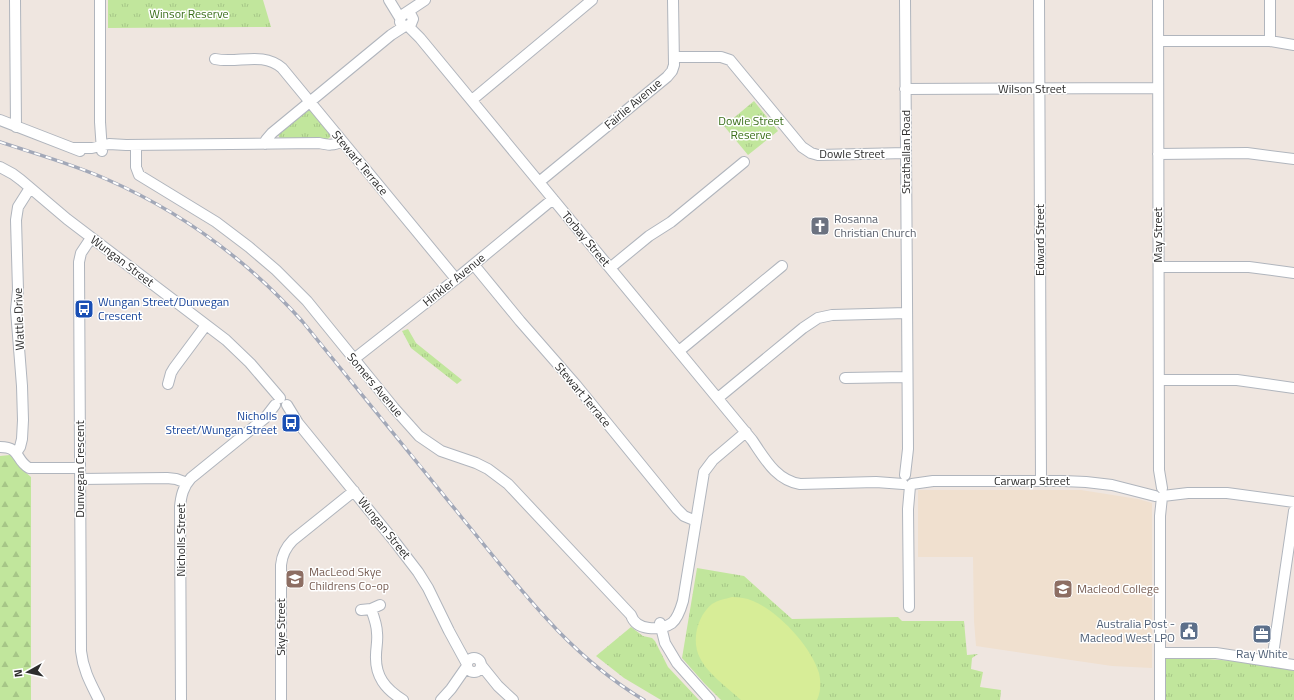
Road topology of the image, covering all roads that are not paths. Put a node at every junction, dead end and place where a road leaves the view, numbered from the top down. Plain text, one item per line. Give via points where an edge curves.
1 (15, 0) edge
2 (100, 0) edge
3 (389, 0) edge
4 (592, 0) edge
5 (673, 0) edge
6 (905, 0) edge
7 (1039, 0) edge
8 (1158, 0) edge
9 (1270, 0) edge
10 (424, 1) edge
11 (406, 20) junction
12 (1158, 41) junction
13 (1270, 41) junction
14 (1294, 45) edge
15 (674, 57) junction
16 (215, 59) dead end
17 (1158, 88) junction
18 (905, 89) junction
19 (1039, 89) junction
20 (472, 100) junction
21 (309, 102) junction
22 (0, 120) edge
23 (16, 127) junction
24 (339, 138) junction
25 (265, 144) junction
26 (131, 145) junction
27 (102, 148) junction
28 (906, 153) junction
29 (1158, 154) junction
30 (1294, 159) edge
31 (744, 162) dead end
32 (0, 167) edge
33 (539, 182) junction
34 (30, 188) junction
35 (553, 199) junction
36 (91, 238) junction
37 (474, 265) junction
38 (782, 266) dead end
39 (1158, 267) junction
40 (610, 268) junction
41 (1294, 273) edge
42 (456, 279) junction
43 (907, 313) junction
44 (206, 325) junction
45 (679, 351) junction
46 (354, 359) junction
47 (907, 377) junction
48 (845, 378) dead end
49 (1159, 380) junction
50 (168, 384) dead end
51 (1294, 388) edge
52 (718, 398) junction
53 (280, 405) junction
54 (749, 436) junction
55 (0, 447) edge
56 (16, 453) junction
57 (80, 468) junction
58 (785, 476) joint
59 (80, 479) junction
60 (908, 481) junction
61 (1041, 481) junction
62 (187, 483) junction
63 (354, 491) junction
64 (1159, 493) junction
65 (1294, 502) edge
66 (1294, 511) edge
67 (696, 520) junction
68 (908, 607) dead end
69 (370, 608) dead end
70 (663, 624) junction
71 (1160, 653) junction
72 (1272, 661) junction
73 (1294, 665) edge
74 (473, 666) junction
75 (99, 700) edge
76 (181, 700) edge
77 (281, 700) edge
78 (403, 700) edge
79 (441, 700) edge
80 (513, 700) edge
81 (710, 700) edge
82 (1160, 700) edge

1 - 23 street
2 - 27 street
3 - 11 street, Torbay Street
4 - 20 street
5 - 15 street, Fairlie Avenue
6 - 18 street, Strathallan Road
7 - 19 street, Edward Street
8 - 12 street, May Street
9 - 13 street
10 - 11 street
11 - 20 street, Torbay Street
11 - 21 street
12 - 13 street
12 - 17 street, May Street
13 - 14 street
15 - 28 street, Dowle Street via 721,57 730,60 802,147 811,153
15 - 33 street, Fairlie Avenue via 673,68 666,77
16 - 21 street, Stewart Terrace via 230,61 252,58 277,64
17 - 19 street, Wilson Street
17 - 29 street, May Street
18 - 19 street, Wilson Street
18 - 28 street, Strathallan Road
19 - 61 street, Edward Street
20 - 33 street, Torbay Street
21 - 24 street, Stewart Terrace
21 - 25 street via 268,137
22 - 23 street
23 - 27 street via 87,153
24 - 25 street via 319,143
24 - 42 street, Stewart Terrace
25 - 26 street
26 - 27 street
26 - 46 street, Somers Avenue via 139,176 216,222 266,262 290,283
28 - 43 street, Strathallan Road
29 - 30 street via 1247,153
29 - 39 street, May Street
31 - 40 street
32 - 34 street, Wungan Street
33 - 35 street, Torbay Street
34 - 36 street, Wungan Street
34 - 56 street, Wattle Drive via 18,207 16,220 16,310 23,420 22,439
35 - 37 street, Hinkler Avenue
35 - 40 street, Torbay Street
36 - 44 street, Wungan Street
36 - 57 street, Dunvegan Crescent via 81,253 80,262
37 - 42 street, Hinkler Avenue
37 - 67 street, Stewart Terrace via 677,508 684,516
38 - 45 street
39 - 41 street via 1245,267
39 - 49 street, May Street
40 - 45 street, Torbay Street
42 - 46 street, Hinkler Avenue
43 - 47 street, Strathallan Road
43 - 52 street via 839,314 814,320
44 - 50 street via 174,368
44 - 53 street, Wungan Street via 250,363
45 - 52 street, Torbay Street
46 - 70 street, Somers Avenue via 419,436 441,451 488,469 508,484 631,615 645,622
47 - 48 street
47 - 60 street, Strathallan Road
49 - 51 street via 1241,381
49 - 64 street, May Street
52 - 54 street, Torbay Street
53 - 62 street, Nicholls Street
53 - 63 street, Wungan Street
54 - 58 street, Torbay Street
54 - 67 street via 713,460 707,467 703,476
55 - 56 street via 11,448
56 - 57 street via 29,468
57 - 59 street, Dunvegan Crescent
58 - 60 street, Carwarp Street via 804,479
59 - 62 street via 167,478
59 - 75 street, Dunvegan Crescent via 82,659
60 - 61 street, Carwarp Street
60 - 68 street, Strathallan Road
61 - 64 street, Carwarp Street via 1086,482
62 - 76 street, Nicholls Street via 181,495 180,507
63 - 74 street, Wungan Street via 418,572 455,643 466,652
63 - 77 street, Skye Street via 286,548 281,565
64 - 65 street, Carwarp Street via 1239,493
64 - 71 street, May Street
66 - 72 street
67 - 70 street via 683,601 679,612
69 - 78 street via 377,632 378,672 388,689
70 - 81 street via 671,653 680,668
71 - 72 street via 1216,653
71 - 82 street, May Street
72 - 73 street
74 - 79 street
74 - 80 street, Wungan Street

